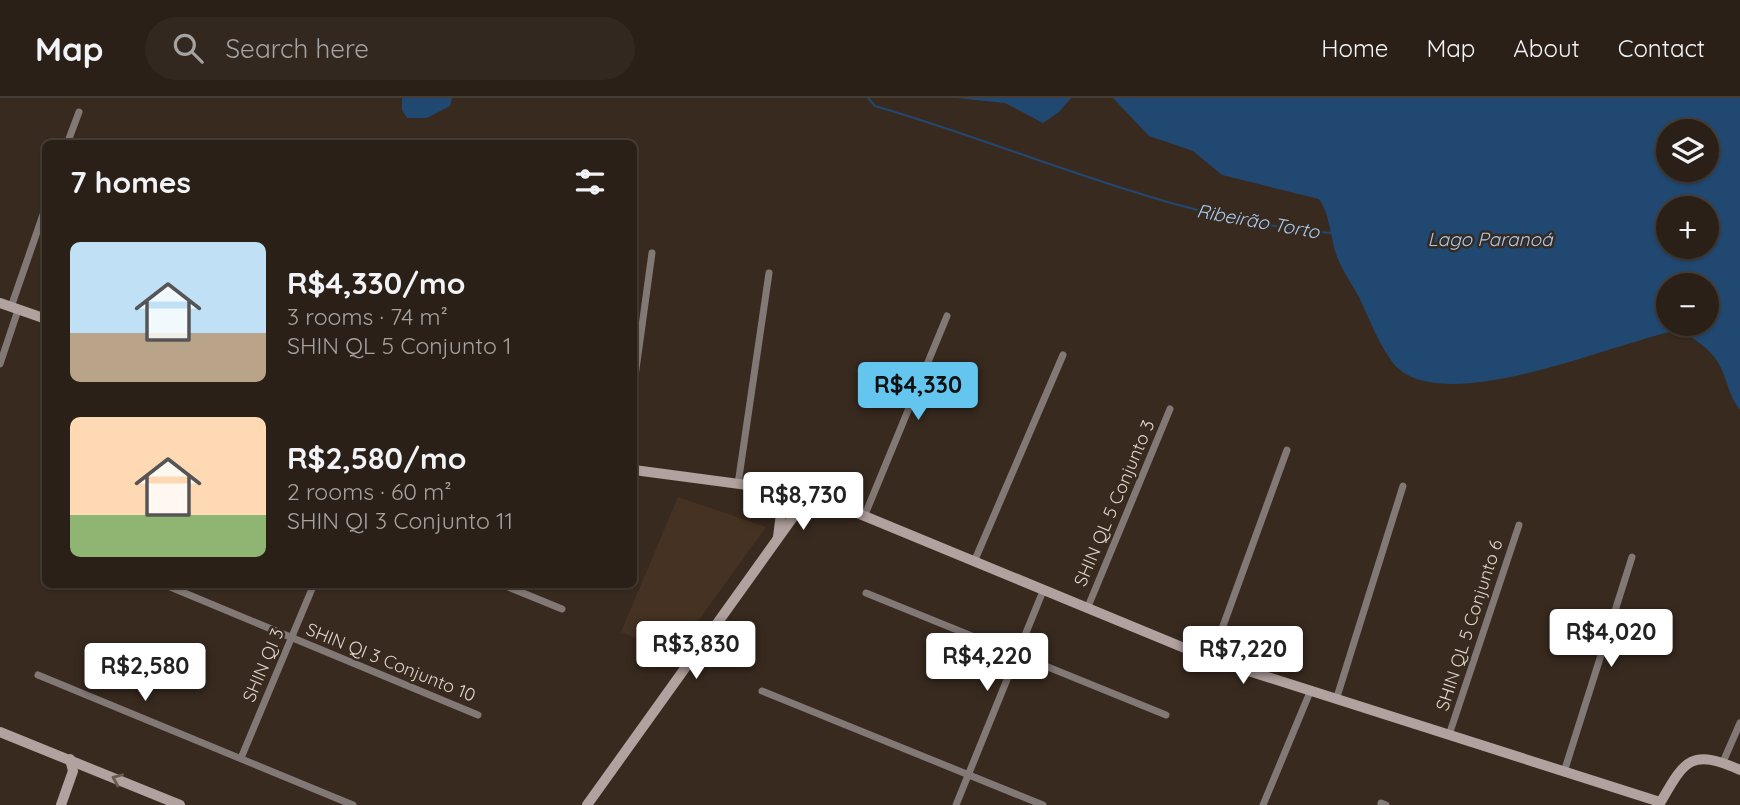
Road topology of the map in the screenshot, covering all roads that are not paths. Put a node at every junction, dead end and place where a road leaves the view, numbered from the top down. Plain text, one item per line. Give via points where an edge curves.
1 (79, 112) dead end
2 (69, 140) edge
3 (42, 219) edge
4 (652, 253) dead end
5 (769, 273) dead end
6 (0, 303) edge
7 (15, 308) junction
8 (947, 316) dead end
9 (42, 318) edge
10 (1063, 355) dead end
11 (637, 362) edge
12 (0, 364) edge
13 (1170, 409) dead end
14 (1287, 450) dead end
15 (637, 470) edge
16 (743, 485) junction
17 (1403, 486) dead end
18 (799, 492) junction
19 (781, 498) junction
20 (799, 509) junction
21 (848, 510) junction
22 (864, 517) junction
23 (1519, 525) dead end
24 (778, 538) junction
25 (1632, 557) dead end
26 (974, 562) junction
27 (172, 588) edge
28 (312, 588) edge
29 (511, 588) edge
30 (1043, 591) junction
31 (866, 593) dead end
32 (1087, 608) junction
33 (562, 609) dead end
34 (292, 639) junction
35 (1018, 655) junction
36 (1211, 659) junction
37 (38, 675) dead end
38 (762, 691) dead end
39 (1310, 692) junction
40 (1336, 701) junction
41 (478, 715) dead end
42 (1166, 715) dead end
43 (1740, 723) edge
44 (0, 733) edge
45 (1449, 736) junction
46 (241, 758) junction
47 (70, 759) junction
48 (1723, 762) junction
49 (1740, 769) edge
50 (1564, 772) junction
51 (969, 775) junction
52 (1659, 804) edge
53 (61, 805) edge
54 (180, 805) edge
55 (353, 805) edge
56 (587, 805) edge
57 (956, 805) edge
58 (1043, 805) edge
59 (1263, 805) edge

1 - 2 street
3 - 7 street
4 - 11 street
5 - 16 street
6 - 7 street
7 - 9 street
7 - 12 street
8 - 22 street
10 - 26 street
13 - 32 street, SHIN QL 5 Conjunto 3
14 - 36 street
15 - 16 street
16 - 19 street
17 - 40 street
18 - 19 street
18 - 20 street via 804,499
18 - 21 street
19 - 20 street
19 - 24 street
20 - 21 street
20 - 24 street
21 - 22 street
22 - 26 street
23 - 45 street, SHIN QL 5 Conjunto 6
24 - 56 street
25 - 50 street
26 - 30 street
27 - 34 street, SHIN QI 3 Conjunto 10
28 - 34 street, SHIN QI 3
29 - 33 street
30 - 32 street
30 - 35 street
31 - 35 street
32 - 36 street
34 - 41 street, SHIN QI 3 Conjunto 10
34 - 46 street, SHIN QI 3
35 - 42 street
35 - 51 street
36 - 39 street
37 - 46 street
38 - 51 street
39 - 40 street
39 - 59 street
40 - 45 street
43 - 48 street
44 - 47 street
45 - 50 street
46 - 55 street
47 - 53 street via 73,771
54 -> 47 street
48 - 49 street
48 - 52 street via 1708,757 1689,762
50 - 52 street
51 - 57 street
51 - 58 street

